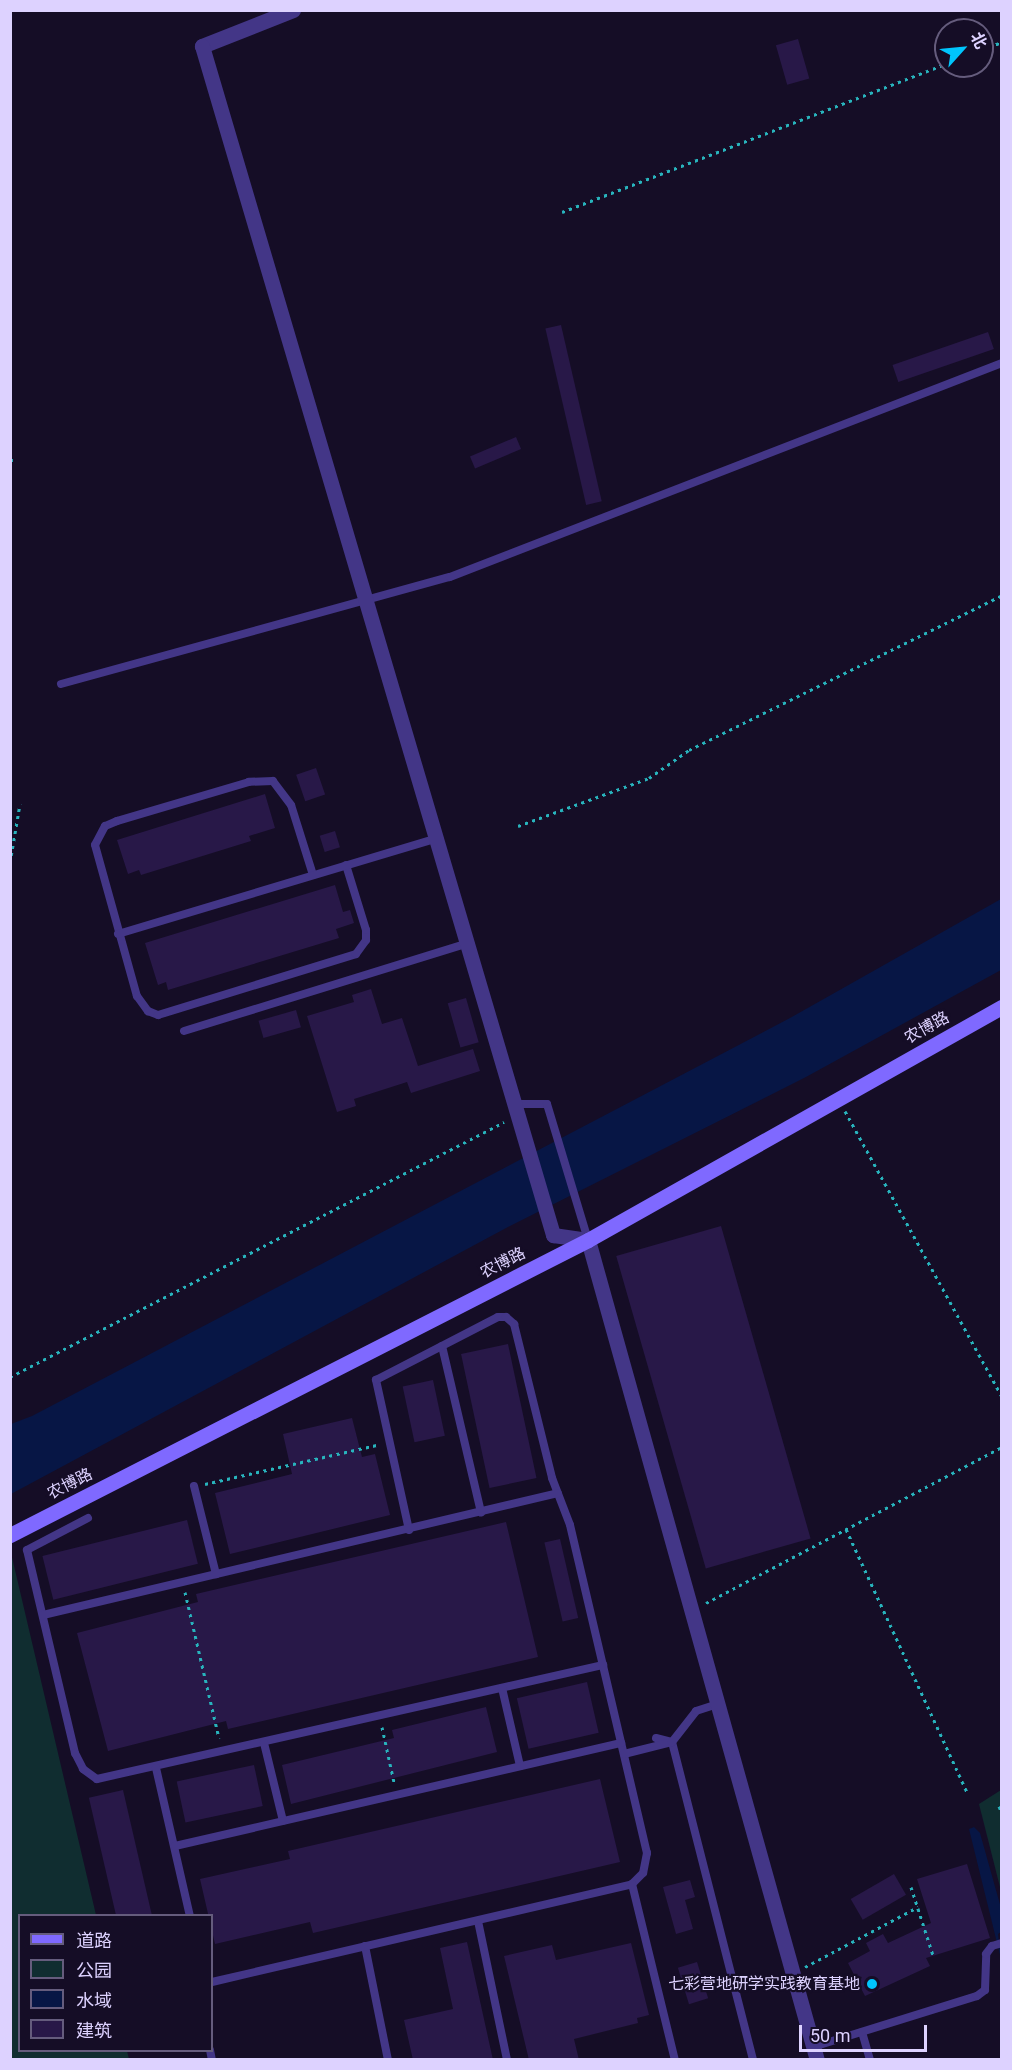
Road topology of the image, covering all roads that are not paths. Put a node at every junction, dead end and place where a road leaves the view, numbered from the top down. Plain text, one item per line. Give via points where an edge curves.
1 (293, 10) edge
2 (1002, 363) edge
3 (365, 603) junction
4 (62, 684) dead end
5 (434, 839) junction
6 (346, 865) junction
7 (313, 875) junction
8 (118, 934) junction
9 (465, 944) junction
10 (1002, 1007) edge
11 (184, 1030) dead end
12 (515, 1110) junction
13 (588, 1240) junction
14 (442, 1346) junction
15 (194, 1486) road end
16 (558, 1493) junction
17 (481, 1512) junction
18 (88, 1518) dead end
19 (409, 1530) junction
20 (10, 1534) edge
21 (216, 1574) junction
22 (43, 1615) junction
23 (603, 1665) junction
24 (502, 1688) junction
25 (717, 1704) junction
26 (656, 1738) dead end
27 (672, 1742) junction
28 (264, 1743) junction
29 (621, 1743) junction
30 (624, 1754) junction
31 (520, 1766) junction
32 (156, 1768) junction
33 (283, 1821) junction
34 (175, 1846) junction
35 (632, 1884) junction
36 (190, 1914) edge
37 (478, 1921) junction
38 (1002, 1943) edge
39 (365, 1946) junction
40 (213, 1982) edge
41 (862, 2032) junction
42 (815, 2053) edge
43 (388, 2060) edge
44 (507, 2060) edge
45 (675, 2060) edge
46 (753, 2060) edge
47 (870, 2060) edge

1 - 3 street via 202,46
2 - 3 lane via 450,577
3 - 4 lane
3 - 5 street
5 - 6 lane
5 - 9 street
6 - 7 lane
6 - 8 lane via 366,930 366,940 356,954 168,1014 148,1011 142,1005
7 - 8 lane
7 - 8 lane via 281,786 263,780 117,821 99,833 95,856
9 - 11 lane
9 - 12 street
10 - 13 street, 农博路
12 - 13 street via 553,1235
12 - 13 lane via 547,1104
13 - 20 street, 农博路
13 - 25 street
14 - 16 lane via 498,1317 507,1317 514,1324
14 - 17 lane
14 - 19 lane via 376,1380
15 - 21 lane
16 - 17 lane
16 - 23 lane via 570,1525
17 - 19 lane
18 - 22 lane via 27,1550
19 - 21 lane
21 - 22 lane
22 - 32 lane via 75,1753 83,1769 97,1779 105,1779
23 - 24 lane
23 - 29 lane
24 - 28 lane
24 - 31 lane
25 - 27 lane via 696,1711
25 - 42 street
26 - 27 lane
27 - 30 lane
27 - 46 lane
28 - 32 lane
28 - 33 lane
29 - 30 lane
29 - 31 lane
30 - 35 lane via 648,1863
31 - 33 lane
32 - 34 lane
33 - 34 lane
34 - 36 lane
35 - 37 lane
35 - 45 lane
37 - 39 lane
37 - 44 lane
38 - 41 lane via 992,1946 986,1954 985,1990 977,1996
39 - 40 lane
39 - 43 lane
41 - 42 lane
41 - 47 lane

